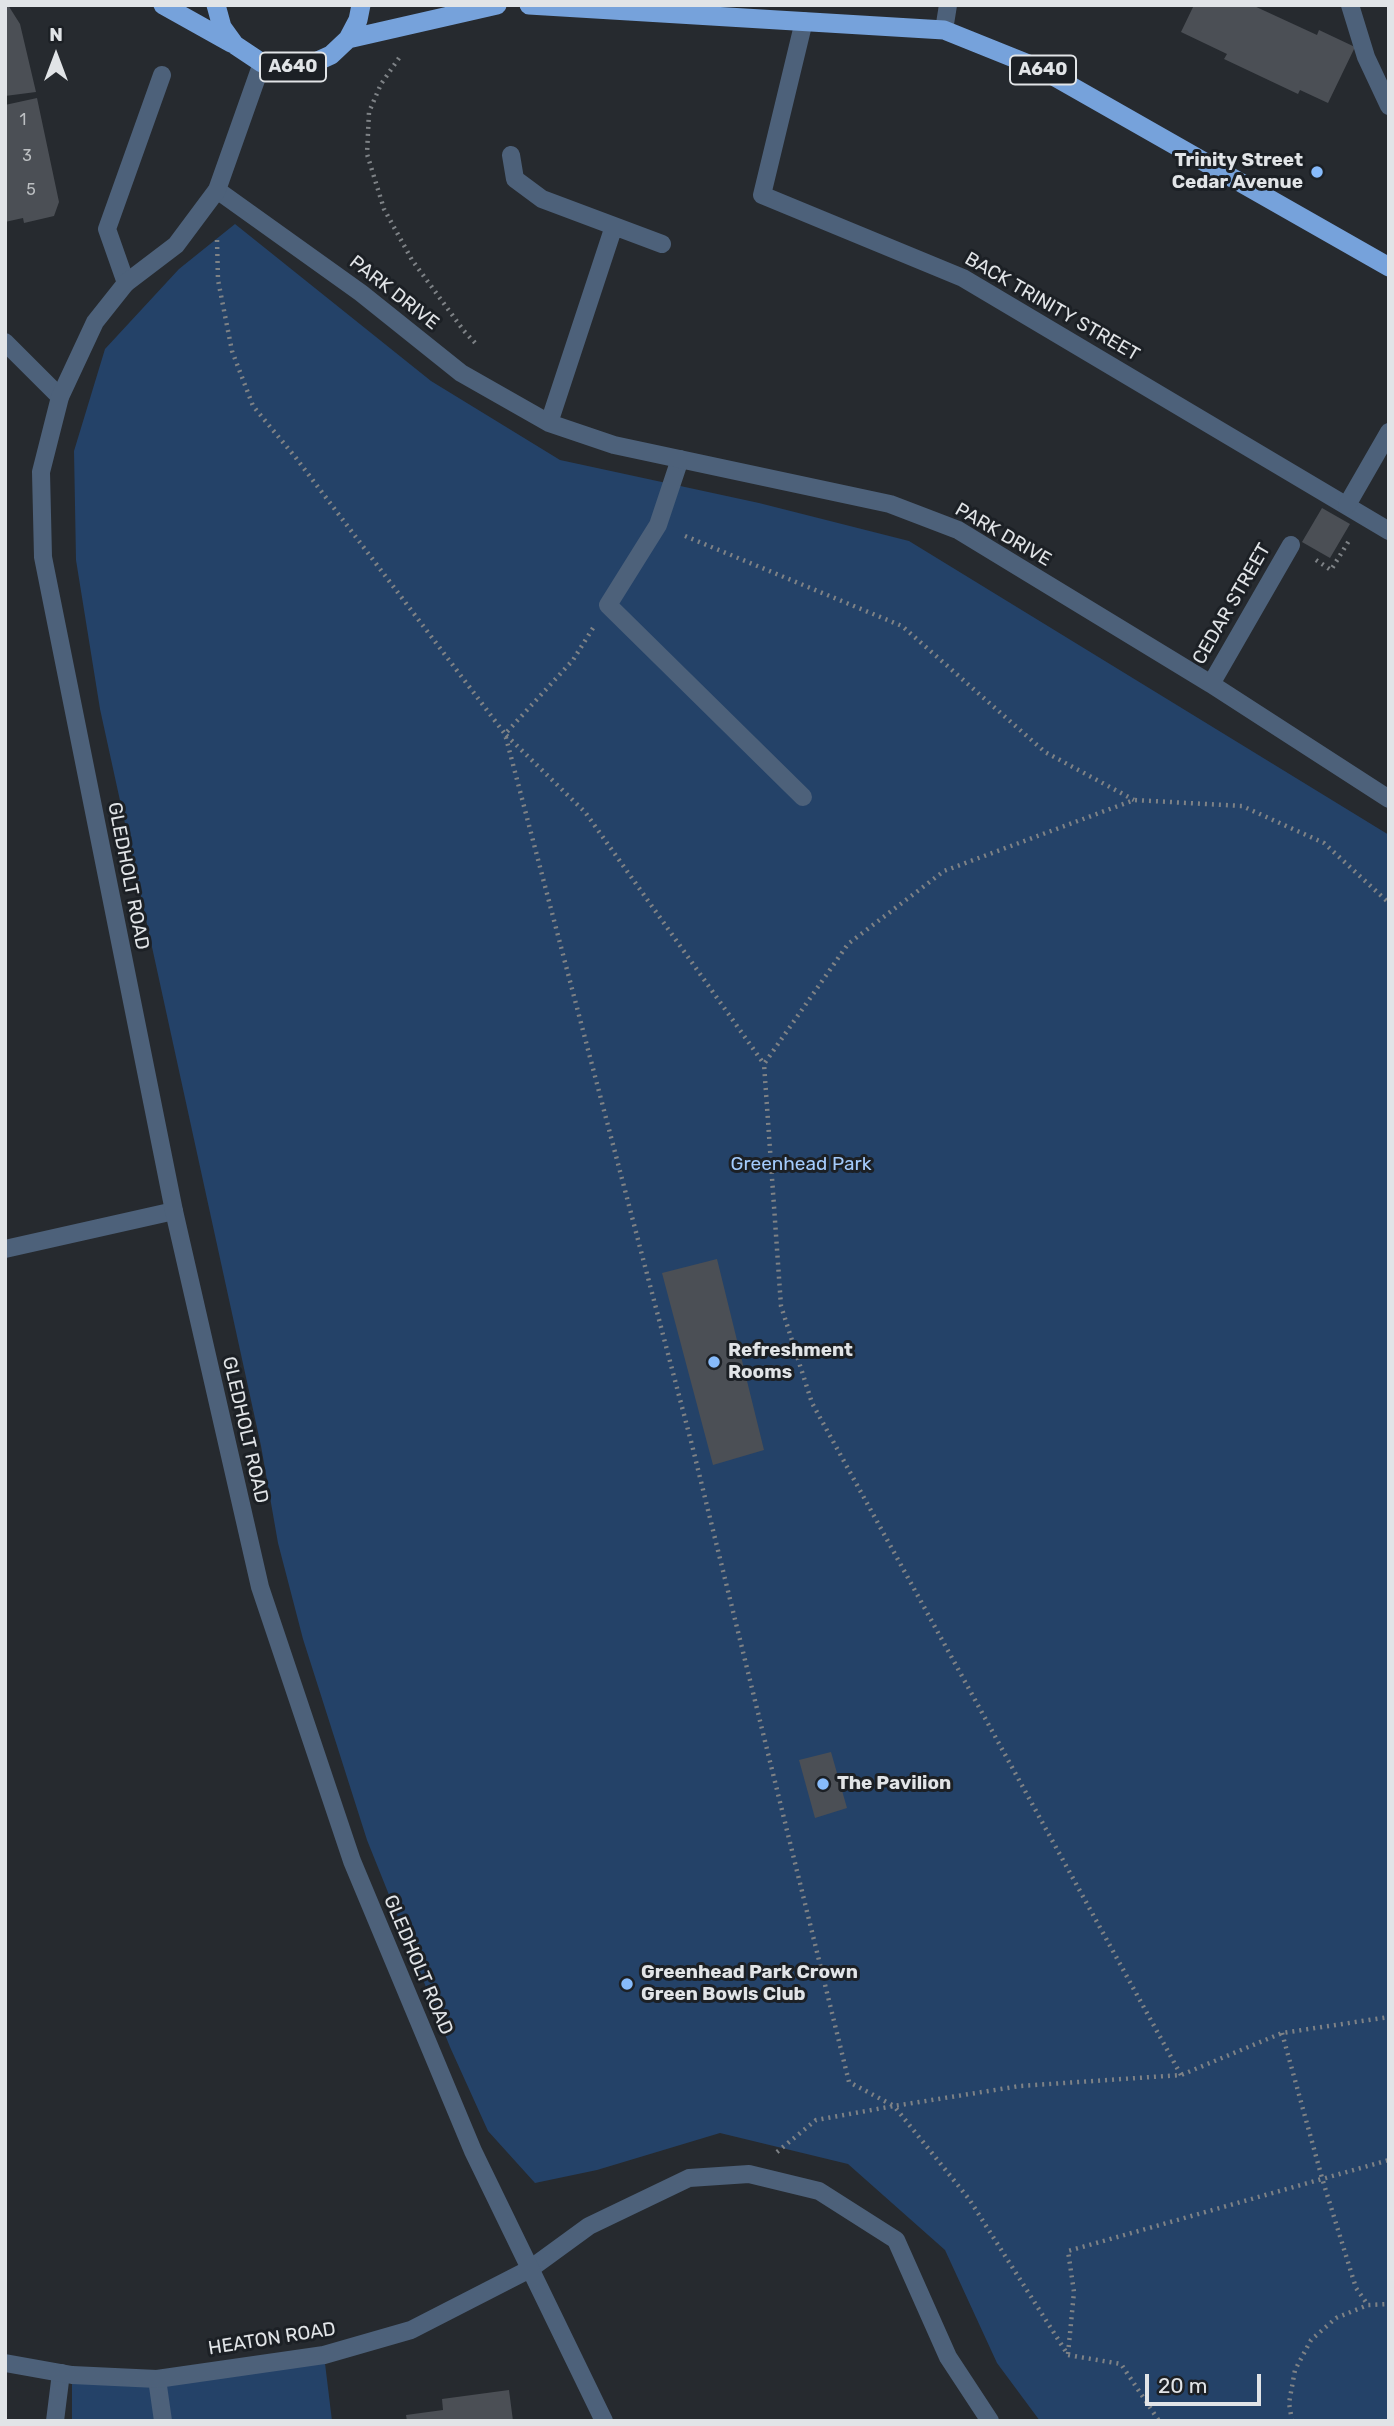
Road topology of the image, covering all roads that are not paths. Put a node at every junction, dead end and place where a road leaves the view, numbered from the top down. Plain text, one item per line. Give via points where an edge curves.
1 (163, 5) edge
2 (216, 5) edge
3 (361, 5) edge
4 (497, 5) edge
5 (529, 5) edge
6 (948, 5) edge
7 (1349, 5) edge
8 (804, 21) junction
9 (944, 30) junction
10 (348, 38) junction
11 (235, 45) junction
12 (262, 63) junction
13 (162, 75) dead end
14 (1389, 106) edge
15 (511, 155) dead end
16 (217, 190) junction
17 (614, 226) junction
18 (662, 244) dead end
19 (1389, 267) edge
20 (126, 283) junction
21 (5, 342) edge
22 (60, 397) junction
23 (549, 422) junction
24 (1389, 432) edge
25 (680, 459) junction
26 (1347, 505) junction
27 (1389, 531) edge
28 (1291, 545) road end
29 (1210, 684) junction
30 (803, 797) dead end
31 (1389, 799) edge
32 (174, 1211) junction
33 (5, 1249) edge
34 (530, 2269) junction
35 (5, 2363) edge
36 (61, 2373) junction
37 (157, 2379) junction
38 (55, 2421) edge
39 (163, 2421) edge
40 (604, 2421) edge
41 (989, 2421) edge

1 - 11 highway, A640
2 - 11 highway, A640 via 222,27
3 - 10 highway, A640
4 - 10 highway, A640
5 - 8 highway, A640
6 - 9 street
7 - 14 street
8 - 9 highway, A640
8 - 26 street, BACK TRINITY STREET via 762,195 963,278
9 - 19 highway, A640 via 1041,69
10 - 12 highway, A640 via 331,55 309,65 286,68
11 - 12 highway, A640
12 - 16 street, GLEDHOLT ROAD
13 - 20 street via 107,229
15 - 17 street via 515,179 542,199
16 - 20 street, GLEDHOLT ROAD via 176,245
16 - 23 street, PARK DRIVE via 361,293 461,373
17 - 18 street
17 - 23 street
20 - 22 street, GLEDHOLT ROAD via 95,322
21 - 22 street
22 - 32 street, GLEDHOLT ROAD via 41,472 43,557
23 - 25 street, PARK DRIVE via 614,444
24 - 26 street
25 - 29 street, PARK DRIVE via 890,504 958,530
25 - 30 street via 658,525 608,605
26 - 27 street, BACK TRINITY STREET
28 - 29 street, CEDAR STREET
29 - 31 street, PARK DRIVE
32 - 33 street
32 - 34 street, GLEDHOLT ROAD via 260,1587 347,1848 473,2151
34 - 37 street, HEATON ROAD via 411,2330 324,2355
34 - 40 street, GLEDHOLT ROAD
34 - 41 street, HEATON ROAD via 589,2226 689,2178 749,2174 819,2191 896,2240 948,2357
35 - 36 street, HEATON ROAD
36 - 37 street, HEATON ROAD
36 - 38 street
37 - 39 street

